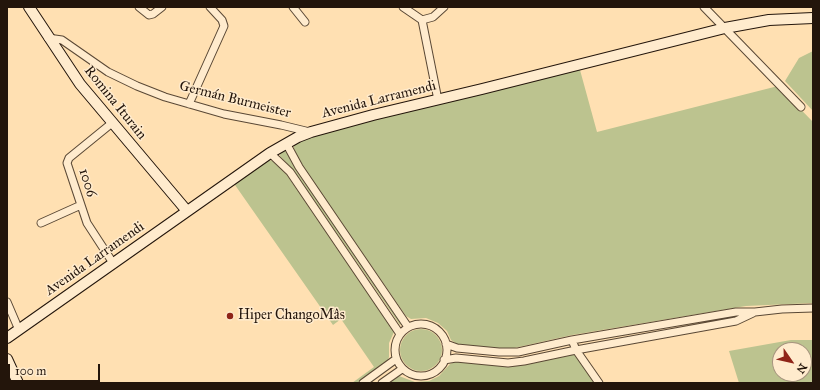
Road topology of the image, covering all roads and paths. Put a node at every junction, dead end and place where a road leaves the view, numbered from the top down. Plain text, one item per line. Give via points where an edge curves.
1 (29, 7) edge
2 (139, 7) edge
3 (162, 7) edge
4 (210, 7) edge
5 (293, 7) edge
6 (403, 7) edge
7 (444, 7) edge
8 (704, 7) edge
9 (813, 18) edge
10 (422, 20) junction
11 (305, 22) dead end
12 (725, 28) junction
13 (48, 38) junction
14 (438, 100) junction
15 (189, 104) junction
16 (801, 107) dead end
17 (112, 123) junction
18 (311, 132) junction
19 (286, 143) junction
20 (270, 153) junction
21 (81, 205) junction
22 (186, 211) junction
23 (41, 223) dead end
24 (113, 263) junction
25 (7, 302) edge
26 (813, 308) edge
27 (755, 312) junction
28 (408, 327) junction
29 (19, 330) junction
30 (400, 334) junction
31 (7, 338) edge
32 (572, 340) junction
33 (446, 344) junction
34 (576, 350) junction
35 (7, 359) edge
36 (396, 360) junction
37 (444, 360) junction
38 (402, 369) junction
39 (18, 383) edge
40 (364, 383) edge
41 (382, 383) edge
42 (599, 383) edge

1 - 13 main road, Romina Iturain
2 - 3 street via 149,15
4 - 15 street via 224,26
5 - 11 street
6 - 10 street
7 - 10 street via 433,17
8 - 12 street
9 - 12 main road, Avenida Larramendi via 769,20
10 - 14 street
12 - 14 main road, Avenida Larramendi
12 - 16 street
13 - 15 street, Germán Burmeister via 62,40 118,78
13 - 17 main road, Romina Iturain
14 - 18 main road, Avenida Larramendi
15 - 18 street, Germán Burmeister
17 - 21 street, 1006 via 67,160
17 - 22 main road, Romina Iturain
18 - 19 main road, Avenida Larramendi
19 - 20 main road, Avenida Larramendi
19 - 28 street via 299,167
20 - 22 main road, Avenida Larramendi
20 - 30 street via 290,172
21 - 23 street
21 - 24 street, 1006 via 90,229
22 - 24 main road, Avenida Larramendi
24 - 29 main road, Avenida Larramendi
25 - 29 street
26 - 27 street
27 - 32 street via 736,312
27 - 34 street via 736,321
28 - 30 street
28 - 33 street via 421,324 434,327
29 - 31 main road, Avenida Larramendi
30 - 36 street via 395,345
32 - 33 street via 509,352 457,348
32 - 34 street
33 - 37 street
34 - 37 street via 516,362 456,358
34 - 42 street
35 - 39 main road
36 - 38 street
36 - 40 street
37 - 38 street via 437,370 426,375 413,375
38 - 41 street

